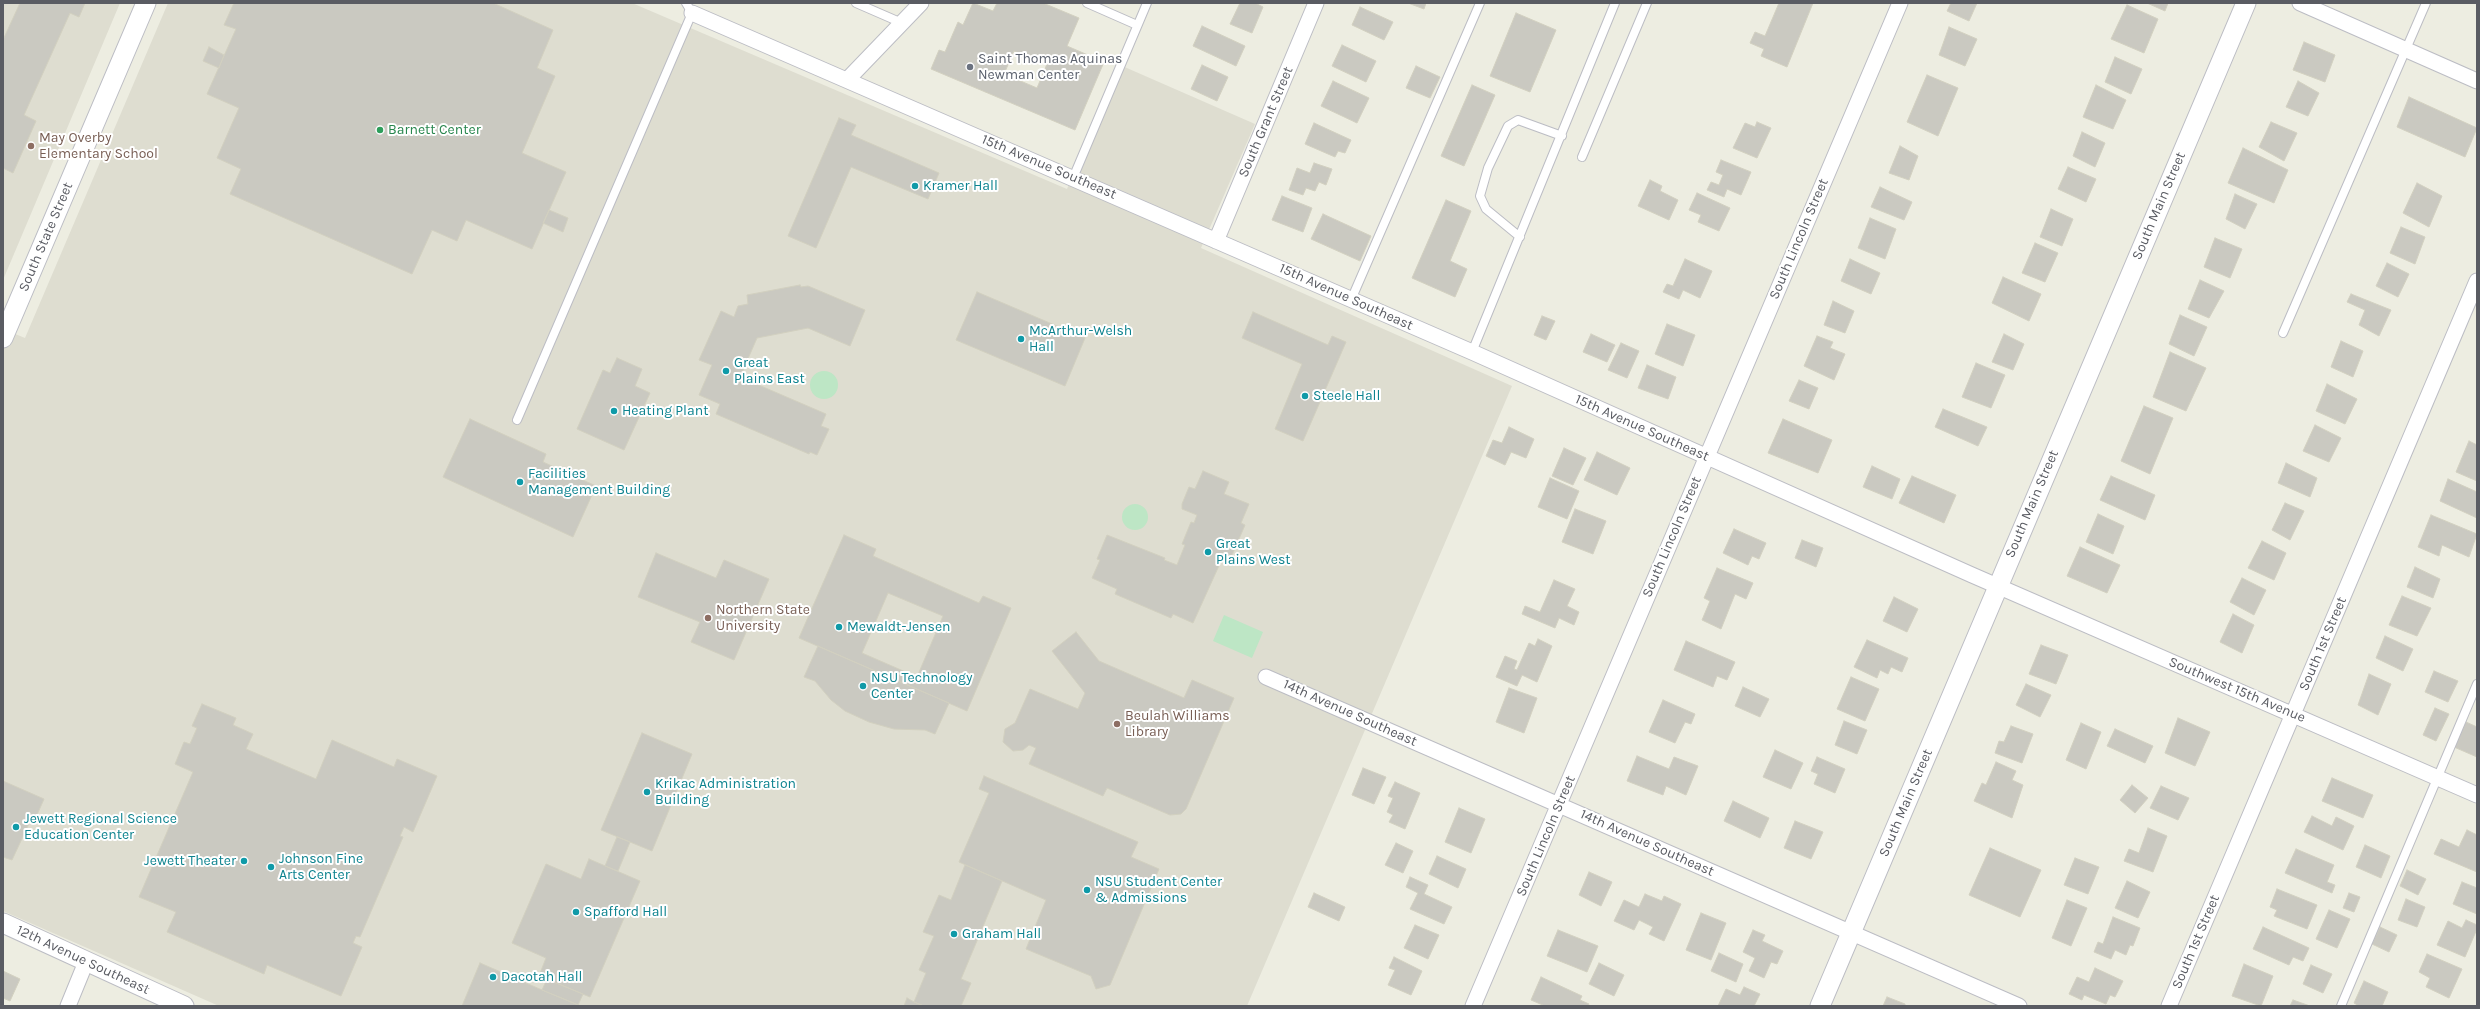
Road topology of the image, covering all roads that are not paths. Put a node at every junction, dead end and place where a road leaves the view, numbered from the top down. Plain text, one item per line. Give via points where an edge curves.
1 (146, 3) edge
2 (856, 3) edge
3 (921, 3) edge
4 (1087, 3) edge
5 (1147, 3) edge
6 (1316, 3) edge
7 (1480, 3) edge
8 (1615, 3) edge
9 (1647, 3) edge
10 (1900, 3) edge
11 (2246, 3) edge
12 (2300, 3) edge
13 (2426, 3) edge
14 (689, 8) edge
15 (902, 23) junction
16 (1137, 25) junction
17 (2406, 50) junction
18 (847, 80) junction
19 (2477, 81) edge
20 (1562, 136) junction
21 (1582, 157) dead end
22 (1073, 178) junction
23 (1520, 237) junction
24 (1216, 241) junction
25 (2477, 281) edge
26 (1351, 300) junction
27 (8, 312) edge
28 (2283, 333) dead end
29 (3, 338) edge
30 (1472, 352) junction
31 (517, 420) dead end
32 (1706, 456) junction
33 (1997, 586) junction
34 (1266, 677) dead end
35 (2477, 684) edge
36 (2293, 714) junction
37 (2438, 777) junction
38 (2477, 795) edge
39 (1559, 804) junction
40 (3, 923) edge
41 (1851, 934) junction
42 (86, 962) junction
43 (68, 1006) edge
44 (184, 1006) edge
45 (1473, 1006) edge
46 (1820, 1006) edge
47 (2019, 1006) edge
48 (2169, 1006) edge
49 (2341, 1006) edge

1 - 27 street, South State Street
2 - 15 lane
3 - 15 street
4 - 16 lane
5 - 16 lane
6 - 24 street, South Grant Street
7 - 26 lane
8 - 20 lane
9 - 21 lane
10 - 32 street, South Lincoln Street
11 - 33 street, South Main Street
12 - 17 street
13 - 17 lane
14 - 18 street, 15th Avenue Southeast
14 - 31 lane
15 - 18 street
16 - 22 lane
17 - 19 street
17 - 28 lane
18 - 22 street, 15th Avenue Southeast
20 - 23 lane
20 - 23 lane via 1518,120 1508,126 1488,168 1480,196 1486,209
22 - 24 street, 15th Avenue Southeast
23 - 30 lane
24 - 26 street, 15th Avenue Southeast
25 - 36 street, South 1st Street
26 - 30 street, 15th Avenue Southeast
27 - 29 street, South State Street
30 - 32 street, 15th Avenue Southeast
32 - 33 street, 15th Avenue Southeast
32 - 39 street, South Lincoln Street
33 - 36 street, Southwest 15th Avenue
33 - 41 street, South Main Street
34 - 39 street, 14th Avenue Southeast
35 - 37 lane
36 - 37 street, Southwest 15th Avenue
36 - 48 street, South 1st Street
37 - 38 street, Southwest 15th Avenue
37 - 49 lane
39 - 41 street, 14th Avenue Southeast
39 - 45 street, South Lincoln Street
40 - 42 street, 12th Avenue Southeast
41 - 46 street, South Main Street
41 - 47 street, 14th Avenue Southeast
42 - 43 street
42 - 44 street, 12th Avenue Southeast

